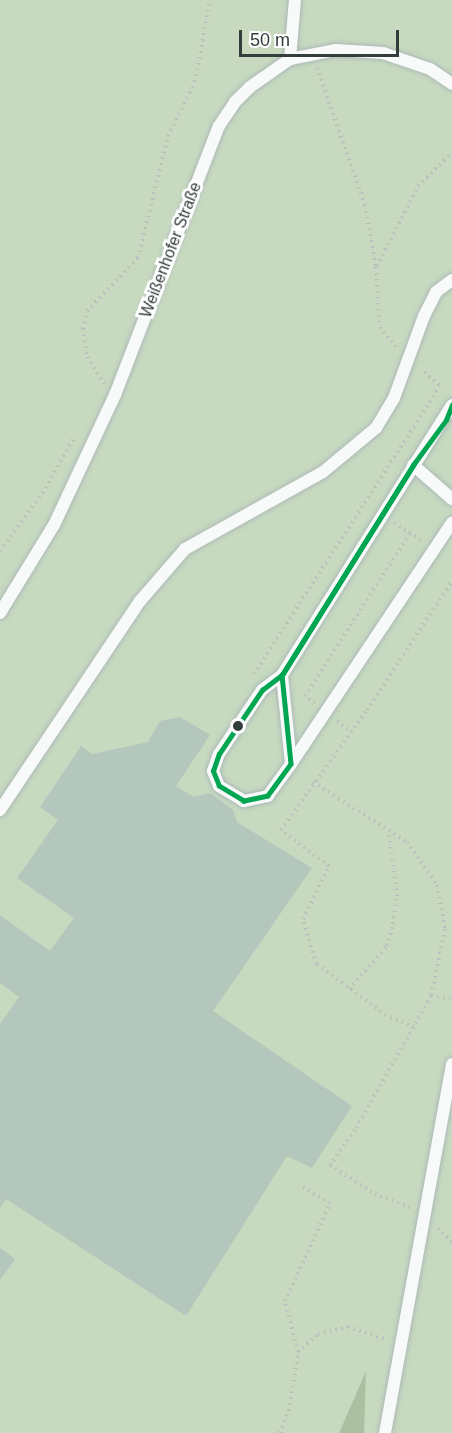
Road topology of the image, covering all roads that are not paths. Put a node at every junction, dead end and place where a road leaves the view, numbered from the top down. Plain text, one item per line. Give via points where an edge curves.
1 (295, 0) edge
2 (290, 60) junction
3 (452, 84) edge
4 (452, 280) edge
5 (452, 405) edge
6 (413, 465) junction
7 (452, 500) edge
8 (452, 523) edge
9 (0, 613) edge
10 (282, 675) junction
11 (291, 764) junction
12 (0, 810) edge
13 (452, 1064) edge
14 (385, 1433) edge

1 - 2 lane
2 - 3 lane, Weißenhofer Straße via 312,53 383,53 430,69
2 - 9 lane, Weißenhofer Straße via 250,87 219,126 115,395 54,525
4 - 12 lane via 436,292 407,357 394,398 376,428 322,472 185,549 140,601
5 - 6 lane via 446,420
6 - 7 lane
6 - 10 lane
8 - 11 lane
10 - 11 lane
10 - 11 lane via 262,690 219,754 213,771 219,786 244,801 256,801 268,796
13 - 14 lane

